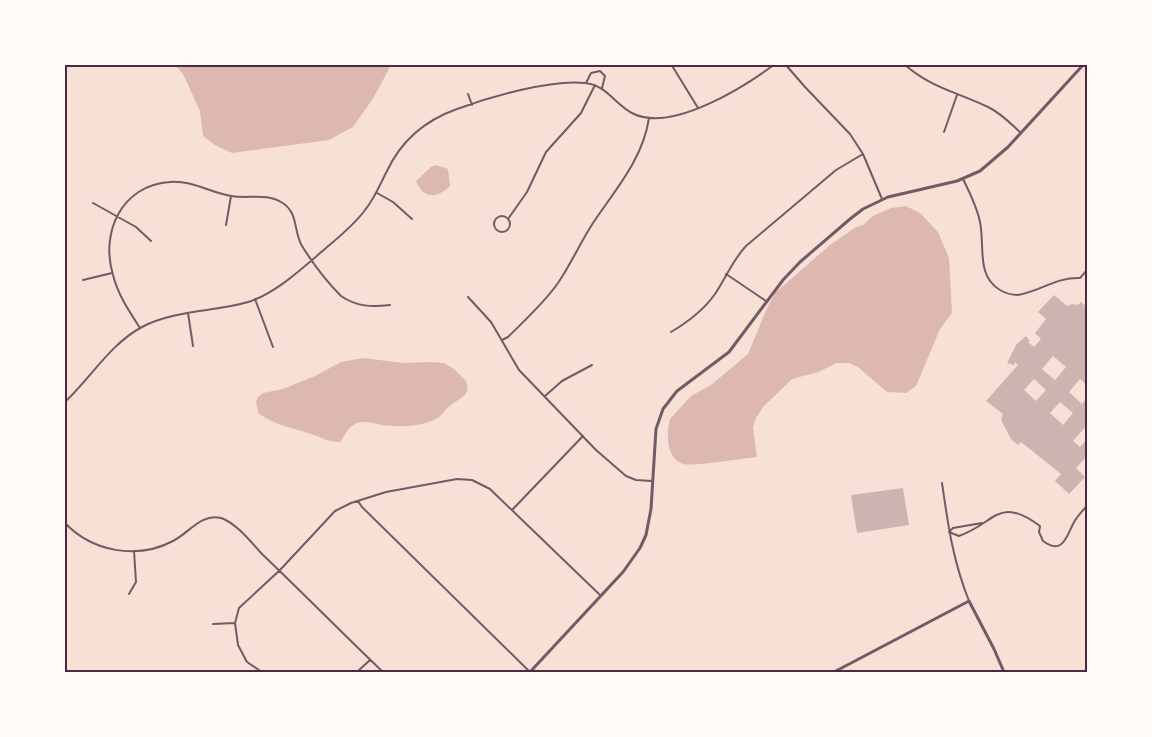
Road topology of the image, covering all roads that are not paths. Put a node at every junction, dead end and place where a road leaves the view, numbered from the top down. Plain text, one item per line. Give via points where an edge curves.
1 (671, 64) edge
2 (775, 64) edge
3 (785, 64) edge
4 (904, 64) edge
5 (1084, 64) edge
6 (586, 82) junction
7 (595, 85) junction
8 (602, 88) junction
9 (468, 94) dead end
10 (957, 95) junction
11 (472, 105) junction
12 (698, 108) junction
13 (649, 118) junction
14 (944, 132) dead end
15 (1021, 133) junction
16 (863, 153) junction
17 (963, 179) junction
18 (377, 193) junction
19 (231, 196) junction
20 (882, 200) junction
21 (93, 203) dead end
22 (116, 216) junction
23 (412, 219) dead end
24 (508, 219) junction
25 (226, 225) dead end
26 (151, 241) dead end
27 (313, 259) junction
28 (1088, 269) edge
29 (112, 273) junction
30 (726, 274) junction
31 (83, 280) dead end
32 (468, 297) dead end
33 (255, 299) junction
34 (766, 301) junction
35 (390, 305) dead end
36 (188, 313) junction
37 (140, 328) junction
38 (671, 332) dead end
39 (502, 340) junction
40 (193, 346) dead end
41 (273, 346) dead end
42 (592, 366) dead end
43 (545, 396) junction
44 (64, 403) edge
45 (583, 436) junction
46 (652, 482) junction
47 (942, 483) dead end
48 (358, 500) junction
49 (1088, 505) edge
50 (512, 510) junction
51 (64, 522) edge
52 (982, 523) junction
53 (950, 532) junction
54 (134, 551) junction
55 (280, 570) junction
56 (129, 594) dead end
57 (601, 596) junction
58 (969, 601) junction
59 (235, 622) junction
60 (213, 624) dead end
61 (370, 660) junction
62 (262, 672) edge
63 (357, 672) edge
64 (383, 672) edge
65 (530, 672) edge
66 (834, 672) edge
67 (1004, 672) edge

1 - 12 street
2 - 12 street
3 - 16 street
4 - 10 street via 928,83
5 - 15 street
6 - 7 street
6 - 8 street via 591,73 600,71 605,76
6 - 11 street via 525,89
7 - 8 street
7 - 24 street via 581,113 546,152 527,192
8 - 13 street via 627,110
9 - 11 street
10 - 14 street
10 - 15 street via 996,111
11 - 18 street via 442,116 415,133 395,156
12 - 13 street via 665,118
13 - 39 street via 638,156 559,281 544,301
15 - 17 street via 992,162
16 - 20 street
16 - 30 street via 836,170 753,239
17 - 20 street
17 - 28 street via 980,223 985,273 998,289 1016,295 1058,280 1080,278
18 - 23 street
18 - 27 street via 365,212
19 - 22 street via 170,182 136,193
19 - 25 street
19 - 27 street via 266,197 283,202 294,214 300,243
20 - 34 street via 863,209 800,262
21 - 22 street
22 - 26 street
22 - 29 street via 109,240
24 - 24 street via 496,218 496,230 509,229
27 - 33 street
27 - 35 street via 348,301 364,306
29 - 31 street
29 - 37 street
30 - 34 street
30 - 38 street via 706,305
32 - 39 street
33 - 36 street
33 - 41 street
34 - 46 street via 729,352 677,391 663,409 654,440
36 - 37 street
36 - 40 street
37 - 44 street via 115,348
39 - 43 street via 519,370
42 - 43 street via 562,381
43 - 45 street
45 - 46 street via 626,476
45 - 50 street
46 - 57 street via 651,509 642,542 631,562
47 - 53 street
48 - 50 street via 466,479 484,484
48 - 55 street via 327,519
48 - 65 street via 405,552
49 - 52 street via 1067,538 1057,546 1043,542 1040,526 1013,511 999,513
50 - 57 street
51 - 54 street via 89,542
52 - 53 street via 953,528
52 - 53 street via 959,536
53 - 58 street via 955,562
54 - 55 street via 159,547 206,518 218,518 229,523
54 - 56 street via 136,582
55 - 59 street via 243,602
55 - 61 street
57 - 65 street
58 - 66 street
58 - 67 street
59 - 60 street
59 - 62 street via 237,645 247,662
61 - 63 street
61 - 64 street

